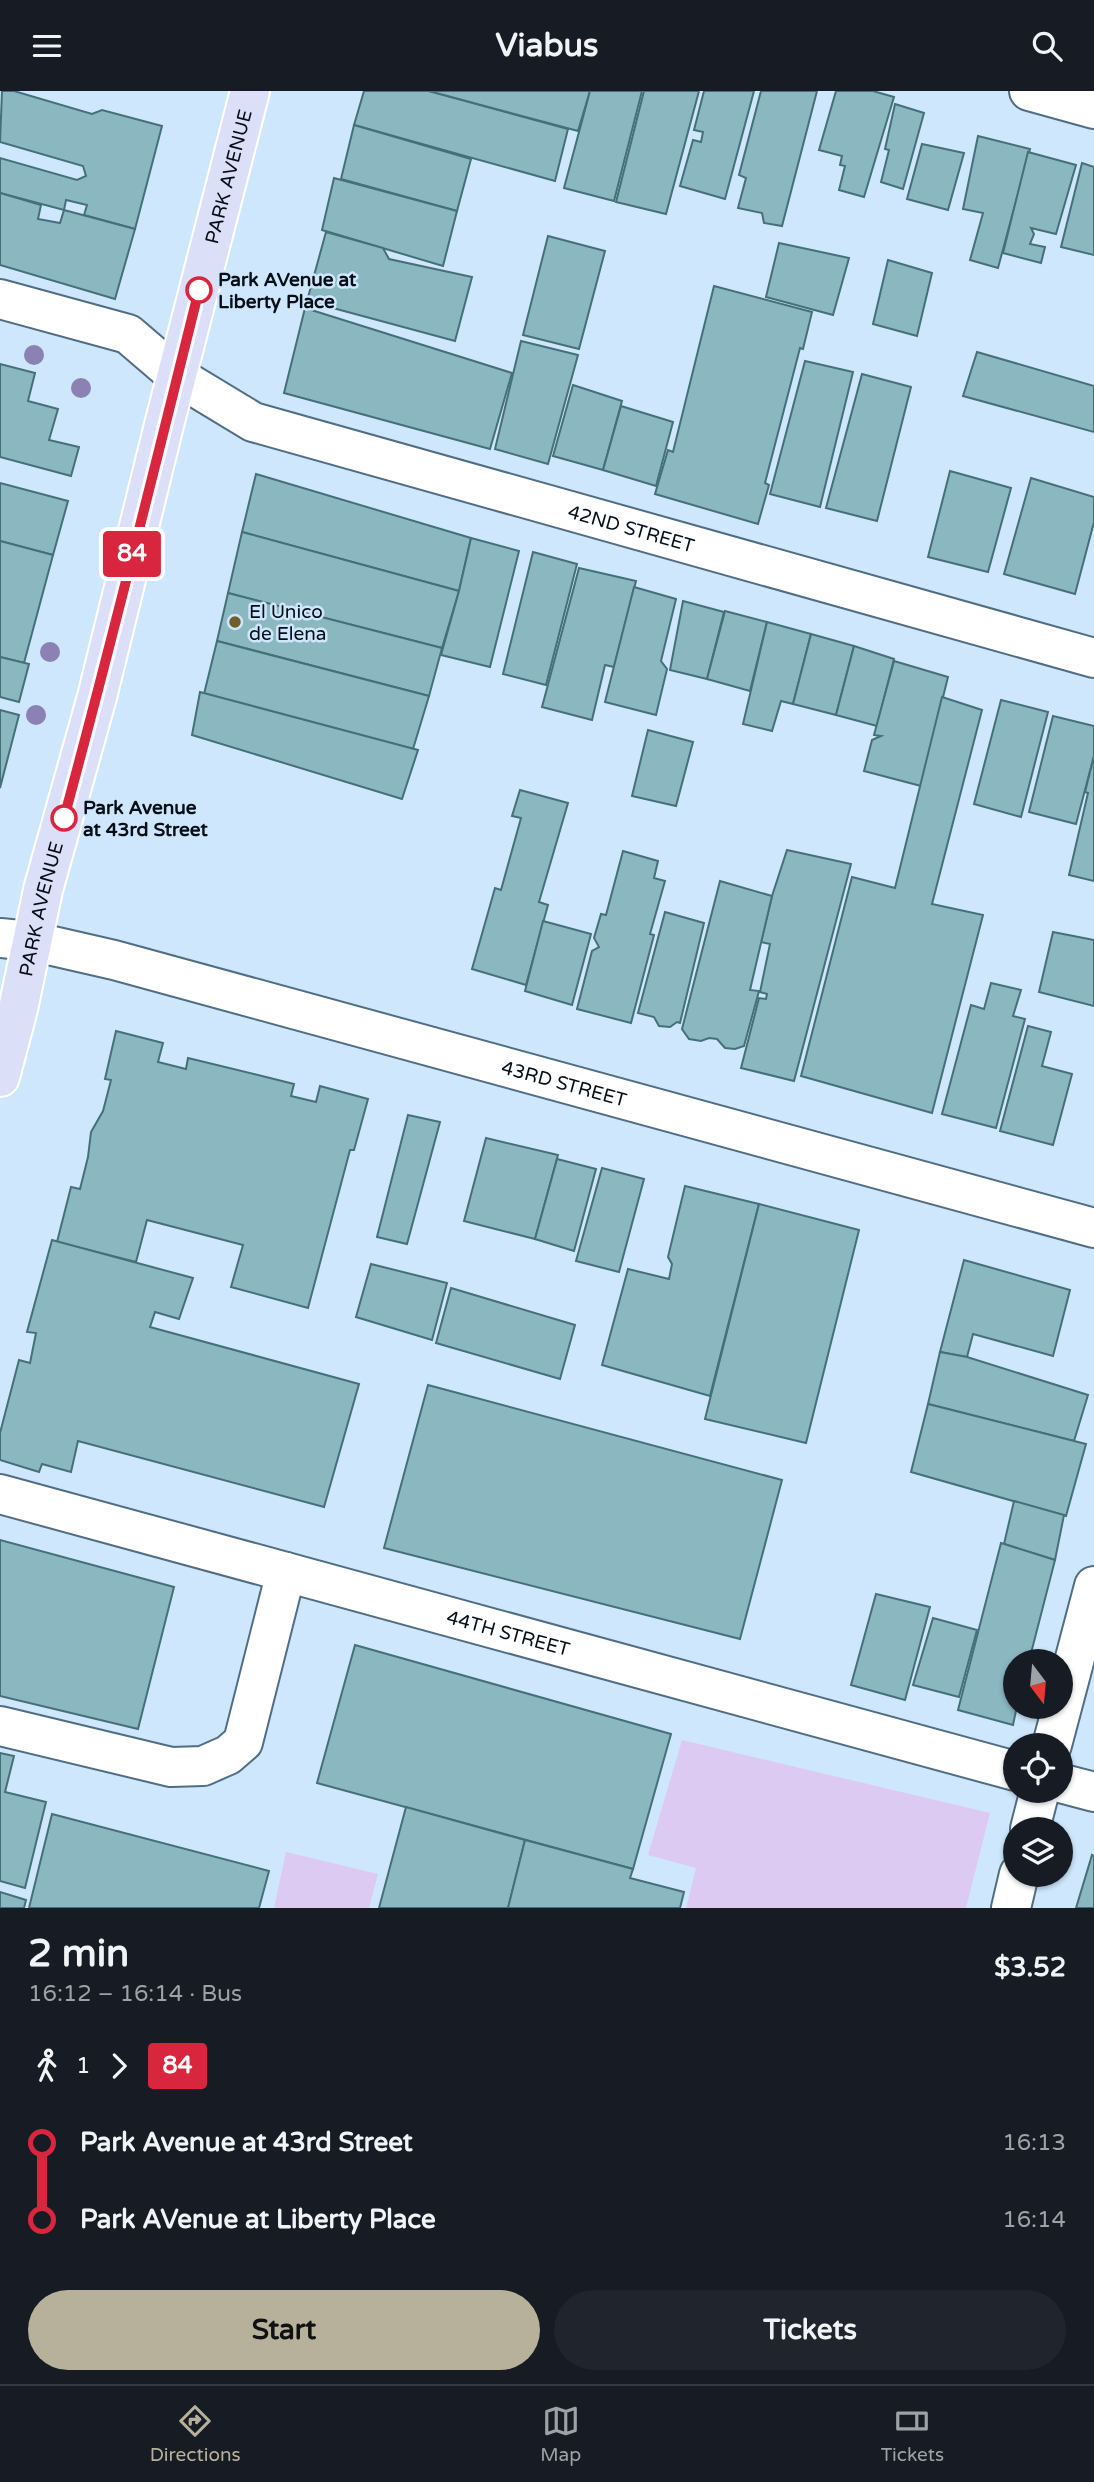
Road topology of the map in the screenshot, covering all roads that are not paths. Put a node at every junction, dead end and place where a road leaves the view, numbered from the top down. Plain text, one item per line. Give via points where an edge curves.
1 (250, 91) edge
2 (1029, 91) edge
3 (1094, 109) edge
4 (0, 299) edge
5 (177, 376) junction
6 (1094, 658) edge
7 (16, 940) edge
8 (0, 1077) edge
9 (1094, 1228) edge
10 (0, 1494) edge
11 (286, 1572) junction
12 (1094, 1586) edge
13 (0, 1726) edge
14 (1055, 1733) edge
15 (1003, 1768) edge
16 (1073, 1786) edge
17 (1094, 1792) edge
18 (1016, 1887) edge
19 (1011, 1908) edge

1 - 5 main road, PARK AVENUE
2 - 3 street
4 - 5 street, 42ND STREET via 128,334
5 - 6 street, 42ND STREET via 253,422
5 - 7 main road, PARK AVENUE via 97,697 43,890
7 - 8 main road, PARK AVENUE via 18,1009
7 - 9 street, 43RD STREET via 114,960
10 - 11 street, 44TH STREET
11 - 13 street via 243,1742 228,1755 203,1766 171,1767
11 - 15 street, 44TH STREET
12 - 14 street
16 - 17 street
18 - 19 street

